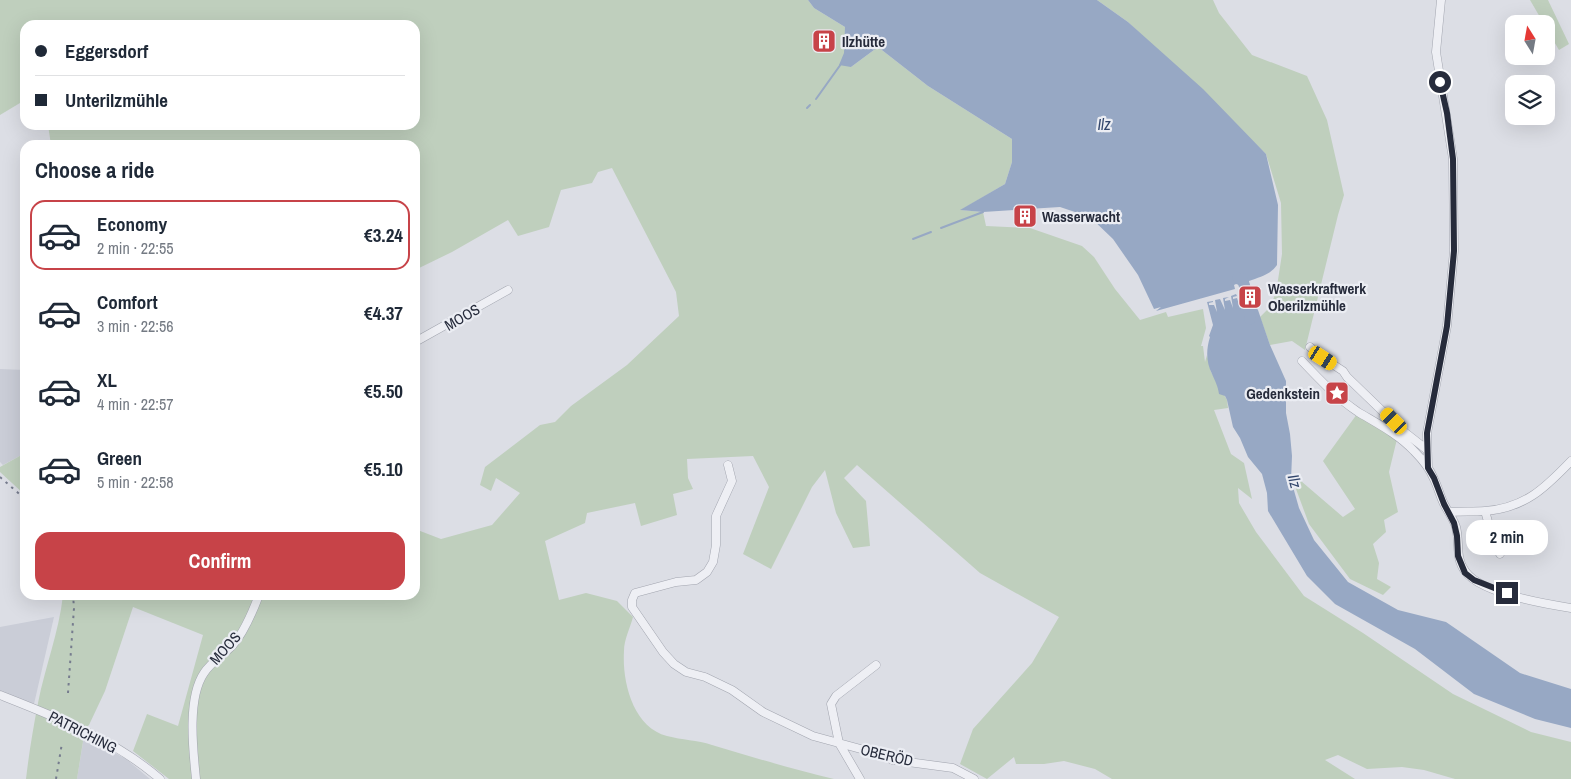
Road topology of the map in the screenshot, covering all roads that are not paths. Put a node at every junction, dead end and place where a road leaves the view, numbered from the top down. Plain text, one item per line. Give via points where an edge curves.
1 (1441, 0) edge
2 (508, 290) dead end
3 (420, 339) edge
4 (1310, 347) dead end
5 (1302, 361) dead end
6 (1426, 449) junction
7 (1571, 461) edge
8 (728, 465) dead end
9 (1428, 468) junction
10 (1484, 511) junction
11 (1450, 512) junction
12 (1500, 554) dead end
13 (257, 600) edge
14 (1571, 608) edge
15 (876, 665) dead end
16 (0, 695) edge
17 (839, 743) junction
18 (160, 779) edge
19 (196, 779) edge
20 (860, 779) edge
21 (974, 779) edge

1 - 6 street via 1436,52 1451,139 1454,251 1448,317
2 - 3 street, MOOS
4 - 6 street via 1343,371 1403,431
5 - 9 street via 1333,393 1397,436
6 - 9 street
7 - 10 street via 1533,497 1518,504
8 - 17 street via 732,481 716,516 716,545 713,562 707,572 696,580 635,593 632,608 663,652 686,672 732,690 763,712 813,736
9 - 11 street
10 - 11 street
10 - 12 street
11 - 14 street via 1456,528 1458,556 1465,573 1494,589 1533,602
13 - 19 street, MOOS via 240,636 203,673 194,709 192,739
15 - 17 street via 836,696 831,704
16 - 18 street, PATRICHING via 85,729
17 - 20 street, OBERÖD
17 - 21 street, OBERÖD via 893,760 953,768

